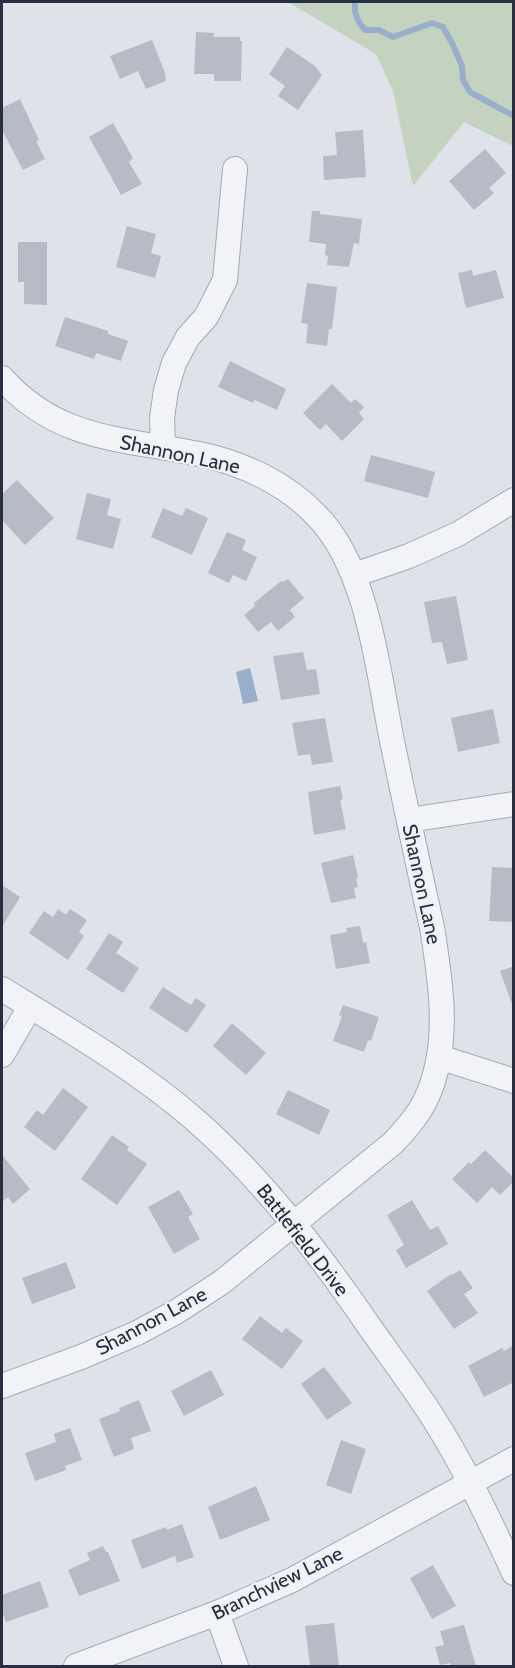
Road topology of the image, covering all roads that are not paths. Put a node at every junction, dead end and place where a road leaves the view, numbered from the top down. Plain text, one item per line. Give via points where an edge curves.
1 (235, 169) dead end
2 (2, 378) edge
3 (163, 447) junction
4 (513, 500) edge
5 (354, 575) junction
6 (513, 804) edge
7 (409, 820) junction
8 (2, 989) edge
9 (30, 1007) junction
10 (2, 1055) edge
11 (439, 1057) junction
12 (513, 1081) edge
13 (294, 1224) junction
14 (2, 1386) edge
15 (513, 1459) edge
16 (471, 1483) junction
17 (513, 1573) edge
18 (217, 1613) junction
19 (76, 1666) edge
20 (236, 1666) edge

1 - 3 street via 225,279 206,317 188,337 174,363 162,418
2 - 3 street, Shannon Lane via 37,410 64,425 98,437
3 - 5 street, Shannon Lane via 241,466 292,494 318,516
4 - 5 street via 458,534
5 - 7 street, Shannon Lane via 369,627
6 - 7 street
7 - 11 street, Shannon Lane via 439,974
8 - 9 street, Battlefield Drive
9 - 10 street
9 - 13 street, Battlefield Drive via 99,1050 191,1117 223,1145
11 - 12 street
11 - 13 street, Shannon Lane via 426,1100 412,1123
13 - 14 street, Shannon Lane via 222,1282 176,1312 81,1357
13 - 16 street, Battlefield Drive via 432,1416
15 - 16 street, Branchview Lane
16 - 17 street, Battlefield Drive
16 - 18 street, Branchview Lane via 292,1580
18 - 19 street, Branchview Lane
18 - 20 street

